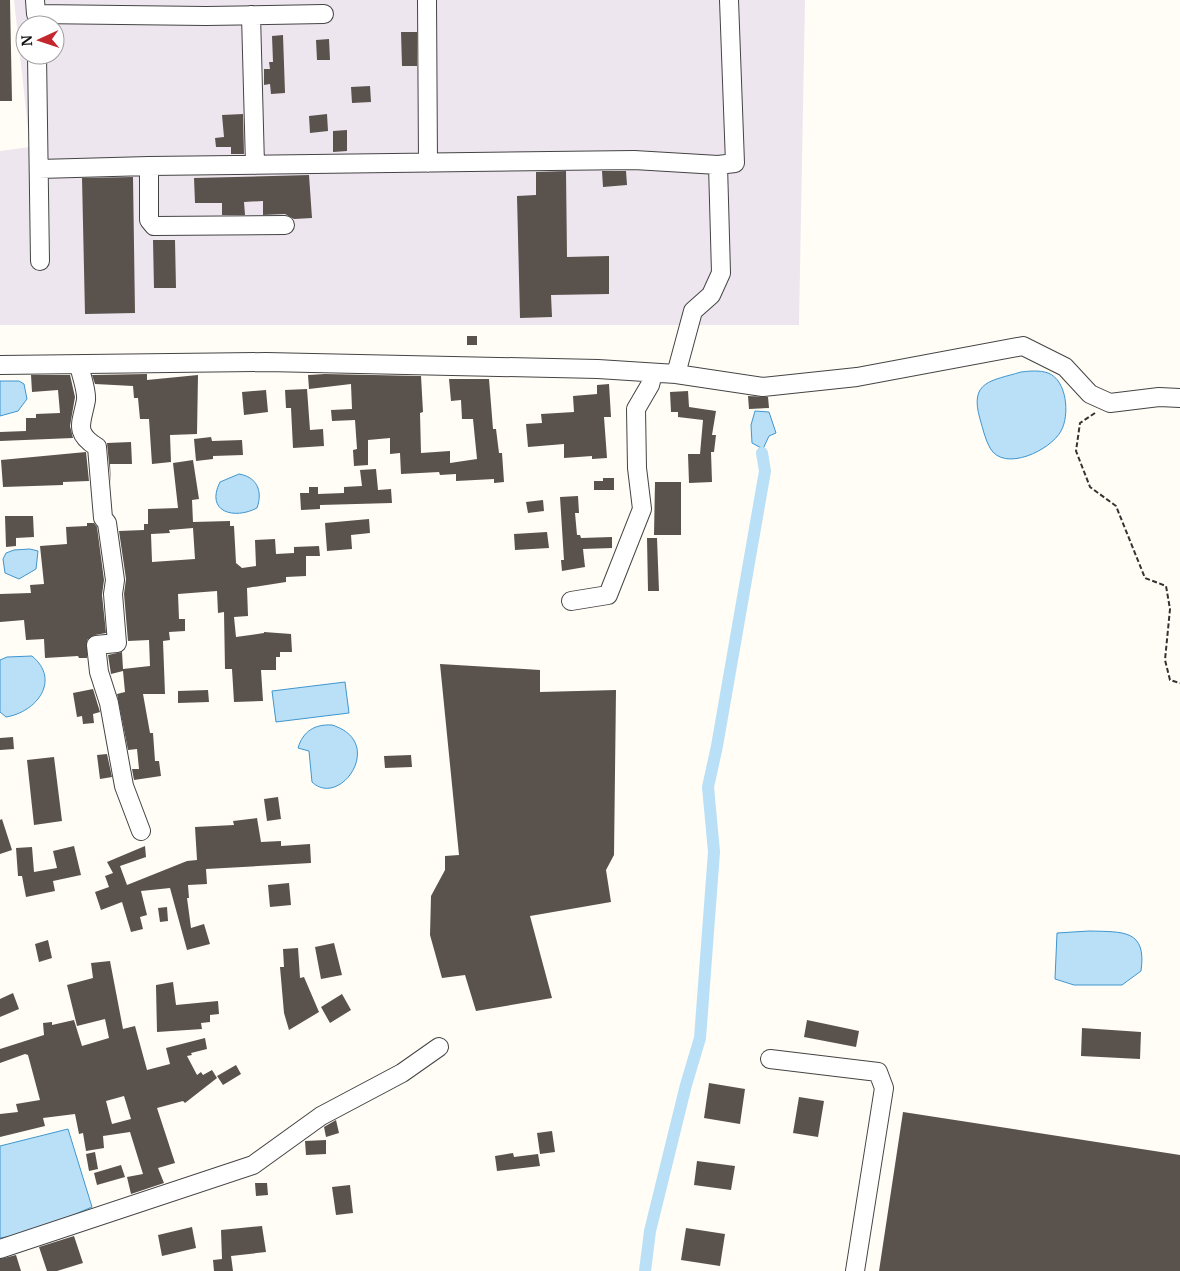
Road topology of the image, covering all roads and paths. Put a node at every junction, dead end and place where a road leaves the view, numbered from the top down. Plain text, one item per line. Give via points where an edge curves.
1 (427, 0) edge
2 (729, 0) edge
3 (304, 7) edge
4 (36, 13) edge
5 (324, 14) dead end
6 (251, 15) junction
7 (37, 65) edge
8 (428, 163) junction
9 (255, 165) junction
10 (718, 165) junction
11 (149, 166) junction
12 (39, 169) junction
13 (285, 225) dead end
14 (40, 261) dead end
15 (0, 365) edge
16 (79, 365) junction
17 (653, 373) junction
18 (676, 374) junction
19 (1180, 398) edge
20 (1110, 404) junction
21 (571, 601) dead end
22 (1180, 683) edge
23 (141, 831) dead end
24 (439, 1047) dead end
25 (770, 1059) dead end
26 (0, 1249) edge
27 (855, 1271) edge

1 - 8 street
2 - 10 street via 736,163
3 - 5 street
3 - 6 street
4 - 6 street
6 - 9 street
7 - 12 street
8 - 9 street
8 - 10 street via 634,160
9 - 11 street
10 - 18 street via 721,273 711,295 693,311
11 - 12 street
11 - 13 street via 149,220 154,226
12 - 14 street
15 - 16 street
16 - 17 street via 266,362
16 - 23 street via 86,399 81,429 84,438 98,447 103,518 107,523 115,580 117,643 96,645 99,672 109,703 124,786
17 - 18 street
17 - 21 street via 636,409 637,468 642,509 608,595
18 - 20 street via 763,387 857,376 1023,346 1065,367 1090,394
19 - 20 street via 1159,397
20 - 22 path via 1080,423 1076,451 1090,487 1116,506 1145,578 1166,586 1170,609 1165,660 1170,680
24 - 26 street via 402,1073 321,1116 253,1165
25 - 27 street via 878,1072 884,1088

